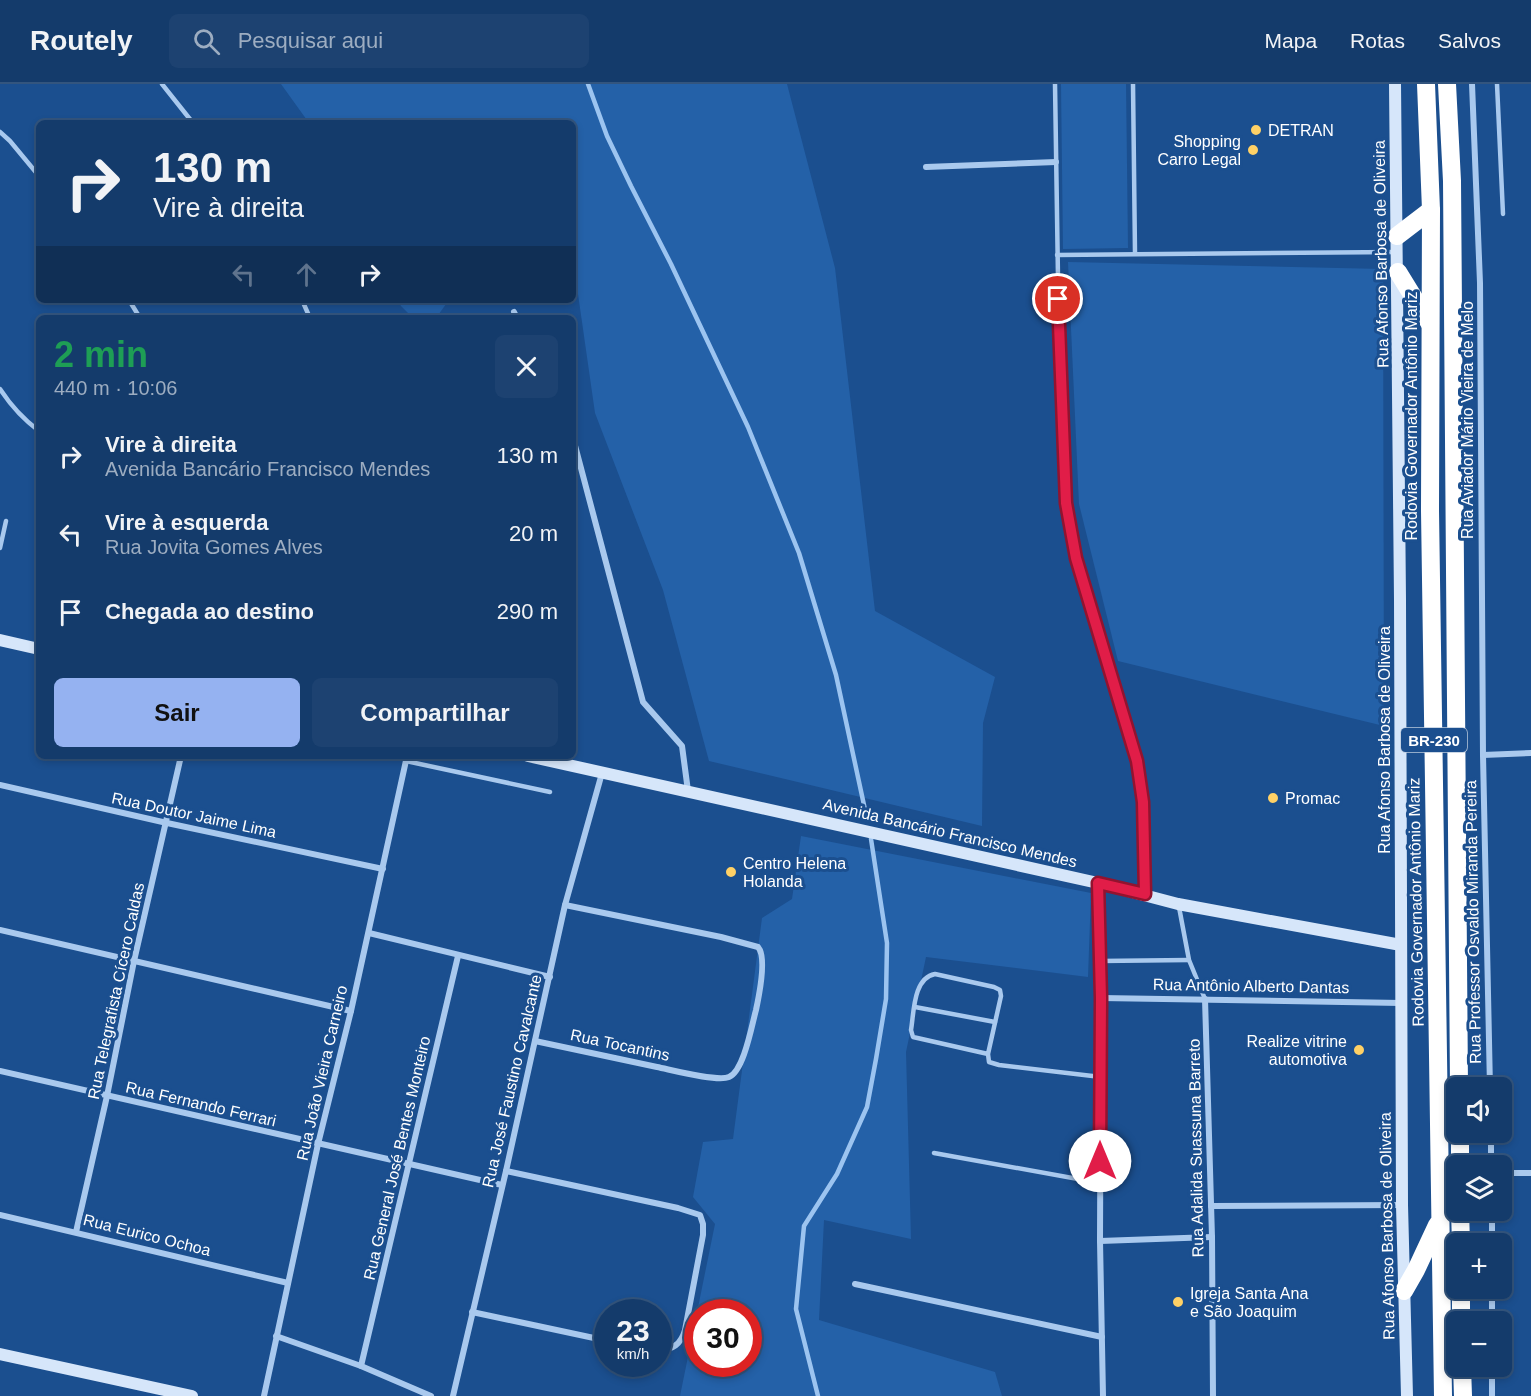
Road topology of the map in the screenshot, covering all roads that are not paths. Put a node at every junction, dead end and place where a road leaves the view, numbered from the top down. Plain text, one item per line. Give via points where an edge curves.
1 (162, 84) edge
2 (1055, 84) edge
3 (1133, 84) edge
4 (1395, 84) edge
5 (1426, 84) edge
6 (1447, 84) edge
7 (1472, 84) edge
8 (1497, 84) edge
9 (191, 120) edge
10 (0, 132) edge
11 (1056, 162) junction
12 (926, 167) dead end
13 (36, 172) edge
14 (1431, 210) junction
15 (1503, 214) dead end
16 (1397, 244) junction
17 (1135, 253) junction
18 (1058, 255) junction
19 (1398, 272) junction
20 (1431, 325) junction
21 (0, 389) edge
22 (36, 429) edge
23 (576, 449) edge
24 (6, 521) dead end
25 (0, 548) edge
26 (0, 640) edge
27 (36, 648) edge
28 (1531, 753) edge
29 (1483, 756) junction
30 (181, 759) edge
31 (406, 759) edge
32 (542, 759) edge
33 (602, 772) junction
34 (0, 785) edge
35 (550, 792) dead end
36 (688, 792) junction
37 (167, 823) junction
38 (382, 869) junction
39 (1098, 883) junction
40 (1145, 894) junction
41 (1178, 904) junction
42 (565, 905) junction
43 (0, 930) edge
44 (369, 933) junction
45 (1401, 945) junction
46 (458, 956) junction
47 (1189, 960) junction
48 (134, 961) junction
49 (1100, 961) junction
50 (550, 977) junction
51 (1101, 998) junction
52 (1205, 999) junction
53 (1401, 1002) junction
54 (915, 1007) junction
55 (351, 1011) junction
56 (995, 1023) junction
57 (535, 1041) junction
58 (988, 1054) junction
59 (0, 1071) edge
60 (1101, 1077) junction
61 (1459, 1077) edge
62 (1490, 1077) edge
63 (107, 1096) junction
64 (318, 1144) junction
65 (934, 1153) dead end
66 (409, 1165) junction
67 (506, 1171) junction
68 (1512, 1173) edge
69 (1531, 1173) edge
70 (1100, 1183) junction
71 (502, 1185) junction
72 (1402, 1205) junction
73 (1211, 1206) junction
74 (0, 1215) edge
75 (1440, 1218) junction
76 (76, 1232) junction
77 (1212, 1237) junction
78 (1100, 1241) junction
79 (288, 1283) junction
80 (855, 1284) dead end
81 (1404, 1291) junction
82 (472, 1312) junction
83 (276, 1336) junction
84 (1102, 1337) junction
85 (594, 1338) edge
86 (672, 1347) edge
87 (0, 1354) edge
88 (361, 1366) junction
89 (1462, 1377) edge
90 (1492, 1377) edge
91 (192, 1396) edge
92 (264, 1396) edge
93 (431, 1396) edge
94 (453, 1396) edge
95 (1103, 1396) edge
96 (1213, 1396) edge
97 (1407, 1396) edge
98 (1443, 1396) edge
99 (1463, 1396) edge
100 (1492, 1396) edge

1 - 9 lane
2 - 11 lane
3 - 17 lane
4 - 16 street, Rua Afonso Barbosa de Oliveira
5 - 14 highway, Rodovia Governador Antônio Mariz / BR-230
6 - 61 highway, BR-230 via 1452,193
7 - 29 street, Rua Aviador Mário Vieira de Melo via 1480,283
8 - 15 lane
10 - 13 lane
11 - 12 street
11 - 18 lane
14 - 16 highway
14 - 20 highway, Rodovia Governador Antônio Mariz / BR-230
16 - 17 lane
16 - 19 street, Rua Afonso Barbosa de Oliveira
17 - 18 lane
18 - 40 lane via 1066,503 1076,558 1137,761 1143,802
19 - 20 highway
19 - 45 street, Rua Afonso Barbosa de Oliveira
20 - 75 highway, Rodovia Governador Antônio Mariz / BR-230
21 - 22 lane via 12,408
23 - 36 street via 643,702 682,746
24 - 25 lane
26 - 27 street
28 - 29 street
29 - 62 street, Rua Professor Osvaldo Miranda Pereira
30 - 37 street, Rua Telegrafista Cícero Caldas
31 - 35 lane
31 - 38 street, Rua João Vieira Carneiro
32 - 33 street, Avenida Bancário Francisco Mendes
33 - 36 street, Avenida Bancário Francisco Mendes
33 - 42 street, Rua José Faustino Cavalcante
34 - 37 street, Rua Doutor Jaime Lima
36 - 39 street, Avenida Bancário Francisco Mendes
37 - 38 street, Rua Doutor Jaime Lima
37 - 48 street, Rua Telegrafista Cícero Caldas
38 - 44 street, Rua João Vieira Carneiro
39 - 40 street, Avenida Bancário Francisco Mendes
39 - 49 street
40 - 41 street, Avenida Bancário Francisco Mendes
41 - 45 street, Avenida Bancário Francisco Mendes
41 - 47 lane, Rua Adalida Suassuna Barreto
42 - 50 street, Rua José Faustino Cavalcante
42 - 57 street, Rua Tocantins via 754,946 761,950 762,958 758,1000 748,1045 728,1078
43 - 48 street
44 - 46 street
44 - 55 street, Rua João Vieira Carneiro
45 - 53 street, Rua Afonso Barbosa de Oliveira
46 - 50 street
46 - 66 street, Rua General José Bentes Monteiro
47 - 49 lane
47 - 52 lane, Rua Adalida Suassuna Barreto
48 - 55 street
48 - 63 street, Rua Telegrafista Cícero Caldas
49 - 51 street
50 - 57 street, Rua José Faustino Cavalcante
51 - 52 street, Rua Antônio Alberto Dantas
51 - 60 street
52 - 53 street, Rua Antônio Alberto Dantas
52 - 73 street, Rua Adalida Suassuna Barreto
53 - 72 street, Rua Afonso Barbosa de Oliveira
54 - 56 lane
54 - 56 lane via 923,980 935,974 1000,990
54 - 58 lane via 913,1037
55 - 64 street, Rua João Vieira Carneiro
56 - 58 lane
57 - 67 street, Rua José Faustino Cavalcante
58 - 60 lane via 989,1062 999,1065
59 - 63 street, Rua Fernando Ferrari
60 - 70 street
63 - 64 street, Rua Fernando Ferrari
63 - 76 street, Rua Telegrafista Cícero Caldas
64 - 66 street, Rua Fernando Ferrari
64 - 79 street, Rua João Vieira Carneiro
65 - 70 lane
66 - 71 street, Rua Fernando Ferrari
66 - 88 street, Rua General José Bentes Monteiro
67 - 71 street, Rua José Faustino Cavalcante
67 - 86 street via 700,1215 703,1235 688,1315 682,1339
68 - 69 street
70 - 78 street
71 - 82 street, Rua José Faustino Cavalcante
72 - 73 street
72 - 81 street, Rua Afonso Barbosa de Oliveira
73 - 77 street, Rua Adalida Suassuna Barreto
74 - 76 street, Rua Eurico Ochoa
75 - 81 highway
75 - 98 highway, Rodovia Governador Antônio Mariz / BR-230
76 - 79 street, Rua Eurico Ochoa
77 - 78 street
77 - 96 street, Rua Adalida Suassuna Barreto
78 - 84 street
79 - 83 street, Rua João Vieira Carneiro
80 - 84 street
81 - 97 street, Rua Afonso Barbosa de Oliveira
82 - 85 street
82 - 94 street, Rua José Faustino Cavalcante
83 - 88 street
83 - 92 street, Rua João Vieira Carneiro
84 - 95 street
87 - 91 street
88 - 93 street
89 - 99 highway
90 - 100 street

